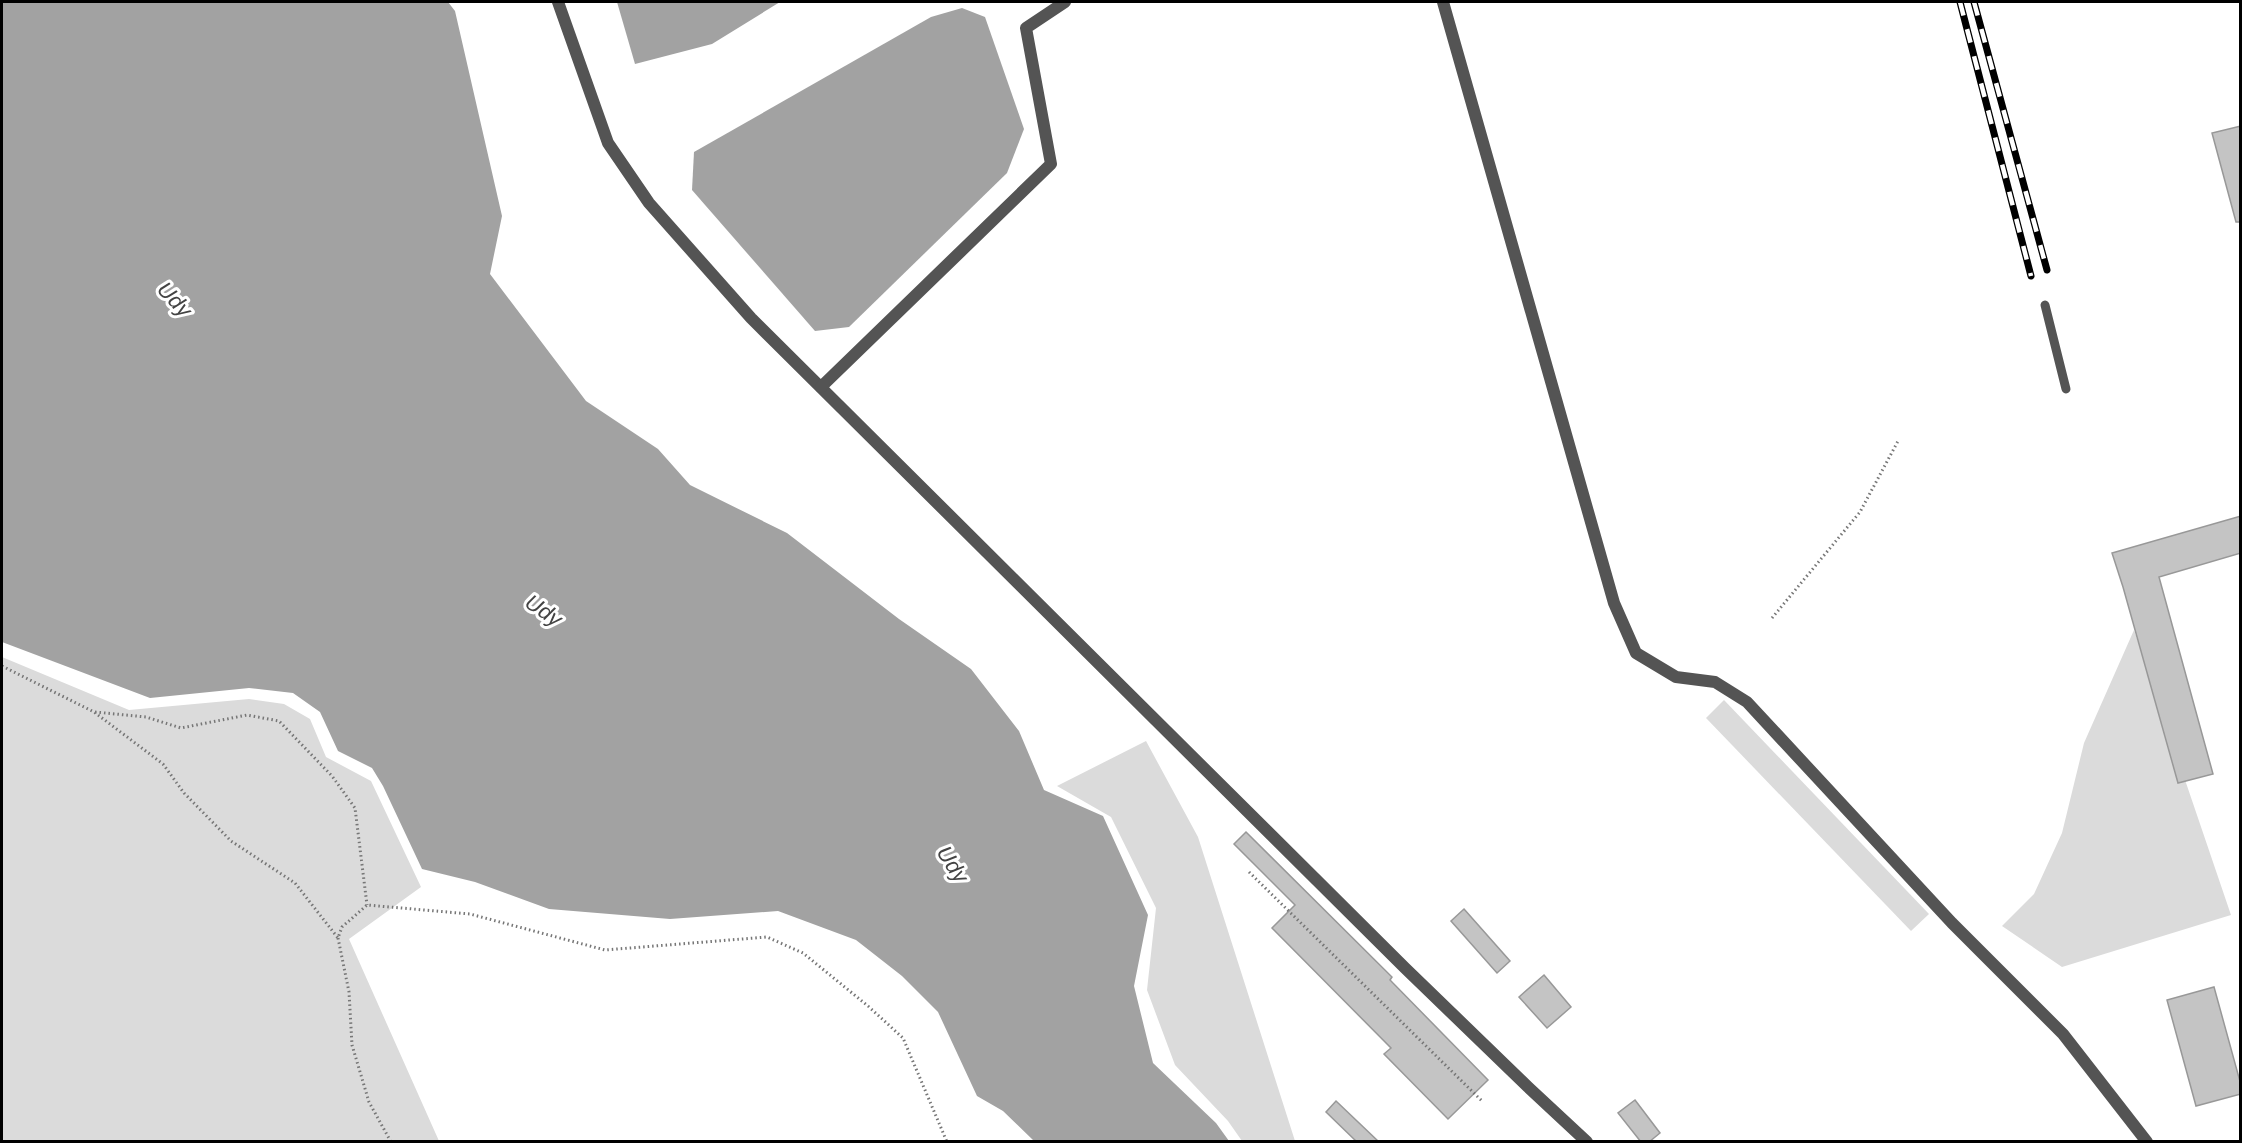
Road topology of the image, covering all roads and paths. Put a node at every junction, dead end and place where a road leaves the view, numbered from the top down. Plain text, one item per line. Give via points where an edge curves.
1 (558, 2) edge
2 (1065, 2) edge
3 (1443, 2) edge
4 (2045, 305) dead end
5 (821, 387) junction
6 (2067, 389) dead end
7 (1898, 441) dead end
8 (1772, 618) dead end
9 (2, 666) edge
10 (93, 712) junction
11 (1250, 872) dead end
12 (367, 905) junction
13 (338, 938) junction
14 (1482, 1101) dead end
15 (391, 1142) edge
16 (947, 1142) edge
17 (1587, 1142) edge
18 (2147, 1142) edge

1 - 5 street via 608,143 643,195 751,318
2 - 5 street via 1026,28 1051,164
3 - 18 street via 1614,603 1636,653 1676,677 1715,682 1747,702 1952,923 2063,1034
4 - 6 lane
5 - 17 street via 1396,959
7 - 8 path via 1860,512
9 - 10 path
10 - 12 path via 146,717 181,728 247,716 279,721 332,776 355,808
10 - 13 path via 163,764 184,793 231,841 295,883
11 - 14 path
12 - 13 path via 342,927
12 - 16 path via 470,914 605,950 767,937 803,953 903,1038
13 - 15 path via 350,992 352,1045 369,1102

